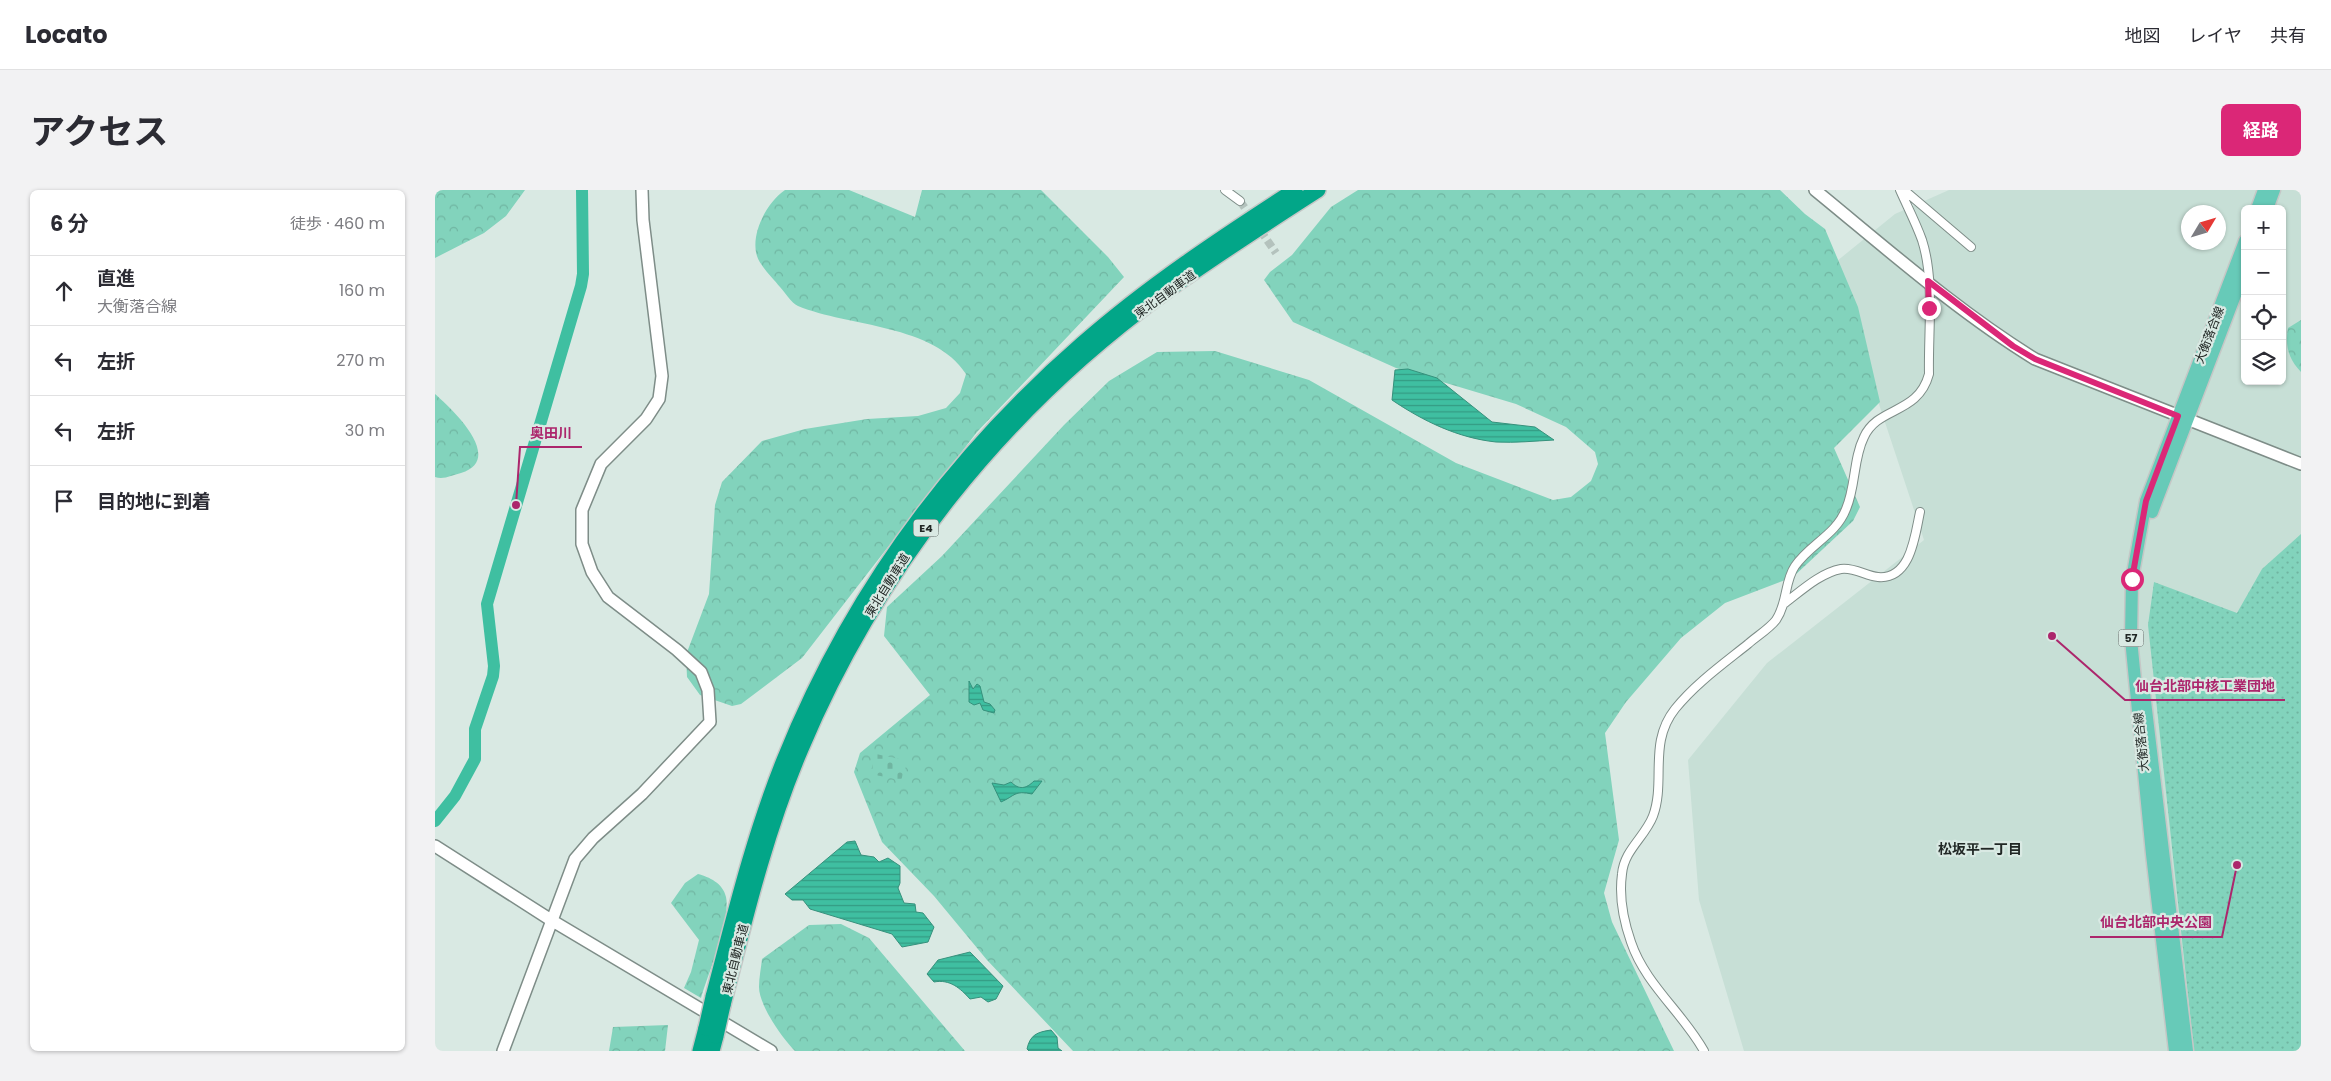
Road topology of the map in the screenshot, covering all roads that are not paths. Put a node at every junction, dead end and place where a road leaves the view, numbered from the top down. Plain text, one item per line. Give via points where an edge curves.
1 (642, 190) edge
2 (1225, 190) edge
3 (1295, 190) edge
4 (1318, 190) edge
5 (1815, 190) edge
6 (1902, 190) edge
7 (2264, 190) edge
8 (2274, 190) edge
9 (1240, 201) tunnel mouth
10 (2258, 205) edge
11 (2268, 205) edge
12 (1971, 247) dead end
13 (2242, 250) edge
14 (2241, 279) edge
15 (1928, 281) junction
16 (2183, 418) junction
17 (2301, 464) edge
18 (1920, 512) dead end
19 (1785, 603) junction
20 (435, 846) edge
21 (551, 920) junction
22 (718, 1001) junction
23 (711, 1032) junction
24 (503, 1051) edge
25 (700, 1051) edge
26 (712, 1051) edge
27 (771, 1051) edge
28 (1704, 1051) edge
29 (2175, 1051) edge
30 (2187, 1051) edge

1 - 21 street via 662,376 659,399 646,420 601,464 582,510 582,544 592,572 608,597 701,672 708,690 710,722 575,859
2 - 9 street
3 - 22 highway, 東北自動車道 / E4 via 1205,248 1083,343 980,443 933,498 895,550 824,670 784,761 748,864
4 - 22 highway, 東北自動車道 / E4 via 1160,296 1091,351 989,450 904,557 853,642 801,750 760,866
5 - 15 street
6 - 12 street
6 - 15 street via 1922,240
7 - 10 main road
8 - 11 main road
13 - 16 main road, 大衡落合線 / 57
14 - 16 main road, 大衡落合線 / 57
15 - 16 street via 2035,359
15 - 19 street via 1929,374 1926,385 1920,395 1903,408 1870,426 1859,450 1843,517 1794,567
16 - 17 street
16 - 29 main road, 大衡落合線 / 57 via 2146,501 2132,579 2130,625
16 - 30 main road, 大衡落合線 / 57 via 2154,504 2140,578 2138,623
18 - 19 street via 1907,562 1898,570 1878,577 1842,569 1821,577
19 - 28 street via 1772,625 1696,686 1673,711 1666,723 1658,755 1654,814 1625,860 1622,872 1626,921 1640,962 1695,1034
20 - 21 street
21 - 24 street
21 - 27 street
22 - 23 highway, 東北自動車道 / E4, bridge
23 - 25 highway, 東北自動車道 / E4
23 - 26 highway, 東北自動車道 / E4

